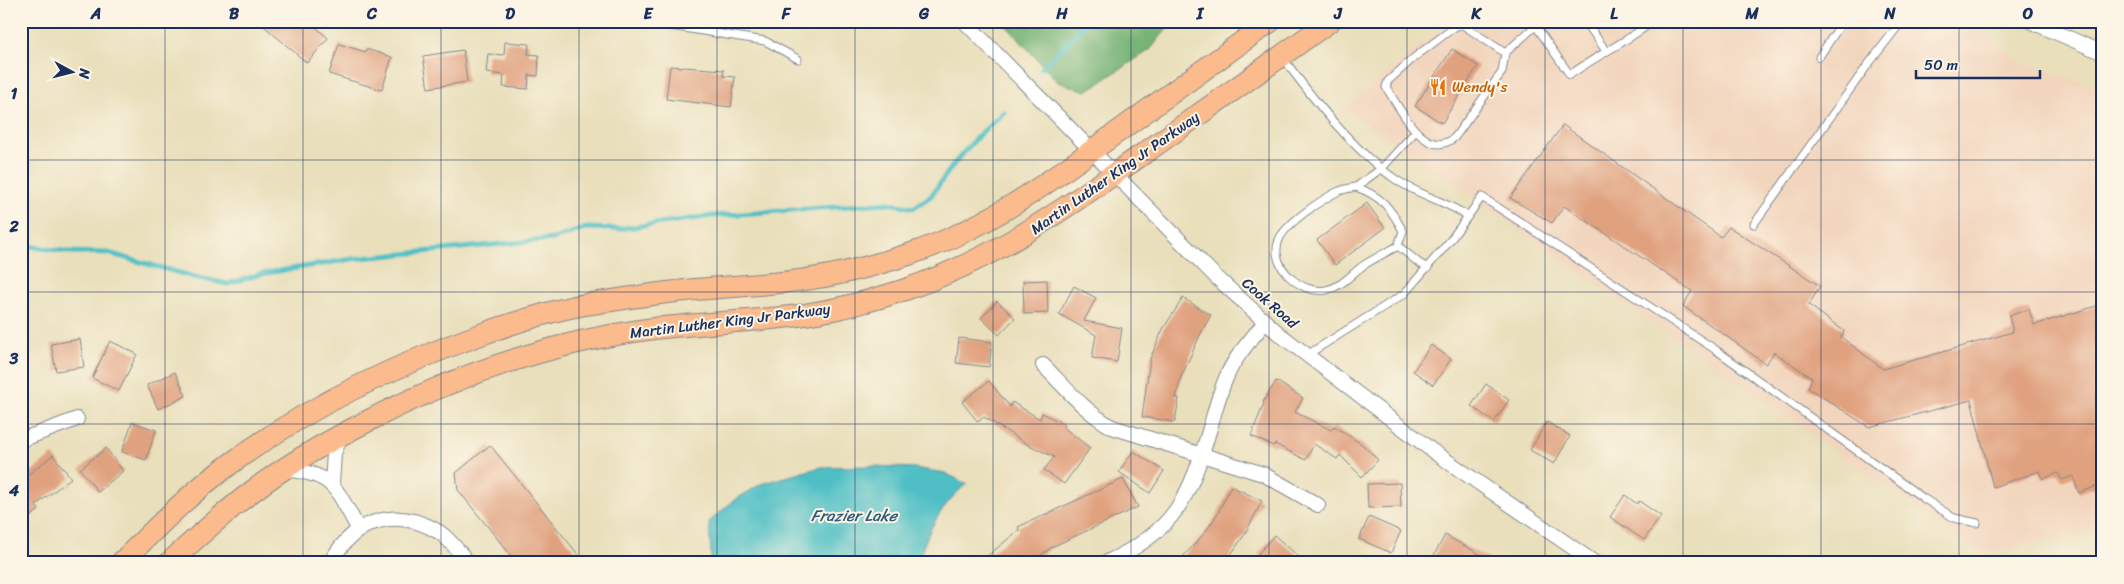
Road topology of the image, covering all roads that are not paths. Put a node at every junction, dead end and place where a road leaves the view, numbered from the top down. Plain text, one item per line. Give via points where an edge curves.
1 (640, 21) edge
2 (964, 21) edge
3 (1271, 21) edge
4 (1330, 21) edge
5 (1585, 21) edge
6 (1653, 21) edge
7 (1843, 21) edge
8 (1902, 21) edge
9 (2030, 21) edge
10 (1537, 23) edge
11 (1606, 52) junction
12 (1506, 53) junction
13 (2103, 54) edge
14 (1282, 56) junction
15 (1819, 57) dead end
16 (798, 59) dead end
17 (1415, 132) junction
18 (1091, 151) junction
19 (1382, 168) junction
20 (1114, 175) junction
21 (1356, 187) junction
22 (1468, 216) junction
23 (1754, 224) dead end
24 (1398, 246) junction
25 (1428, 268) junction
26 (1265, 322) junction
27 (1306, 355) junction
28 (1043, 365) dead end
29 (77, 419) dead end
30 (342, 434) junction
31 (21, 440) edge
32 (1201, 455) junction
33 (284, 469) junction
34 (332, 484) junction
35 (1318, 505) dead end
36 (1977, 523) dead end
37 (359, 530) junction
38 (122, 563) edge
39 (169, 563) edge
40 (330, 563) edge
41 (468, 563) edge
42 (1105, 563) edge
43 (1595, 563) edge

1 - 16 lane via 765,41
2 - 18 street, Cook Road
3 - 18 main road, Martin Luther King Jr Parkway
4 - 14 main road, Martin Luther King Jr Parkway
5 - 11 lane
6 - 11 lane
7 - 15 lane
8 - 23 lane
9 - 13 street
10 - 11 lane via 1570,75
10 - 12 lane
12 - 17 lane via 1502,72 1447,144 1438,145
12 - 17 lane via 1463,25 1456,26 1416,56 1388,81 1386,87
14 - 19 lane via 1335,124
14 - 20 main road, Martin Luther King Jr Parkway
17 - 19 lane
18 - 20 street, Cook Road
18 - 38 main road, Martin Luther King Jr Parkway via 1050,182 1000,213 956,236 913,253 816,278 673,292 585,305 508,325 386,372 270,436 216,475
19 - 21 lane
19 - 22 lane via 1424,196
20 - 26 street, Cook Road
20 - 30 main road, Martin Luther King Jr Parkway via 1014,241 909,289 827,311 659,328 549,350 434,389
21 - 24 lane via 1372,193 1391,209 1403,231
21 - 24 lane via 1338,192 1285,229 1278,242 1278,260 1291,279 1311,290 1327,290
22 - 25 lane
22 - 36 lane via 1482,197 1716,350 1923,498 1954,518
24 - 25 lane
25 - 27 lane via 1404,294
26 - 27 street, Cook Road
26 - 32 street via 1239,354 1227,376
27 - 43 street, Cook Road via 1434,452
28 - 32 street via 1100,420
29 - 31 street
30 - 33 main road, Martin Luther King Jr Parkway
30 - 34 street via 334,453
32 - 35 street via 1263,474
32 - 42 street via 1192,482 1164,526 1130,552
33 - 34 street via 308,472
33 - 39 main road, Martin Luther King Jr Parkway via 255,489
34 - 37 street
37 - 40 street via 337,549
37 - 41 street via 371,522 388,518 408,519 441,533

